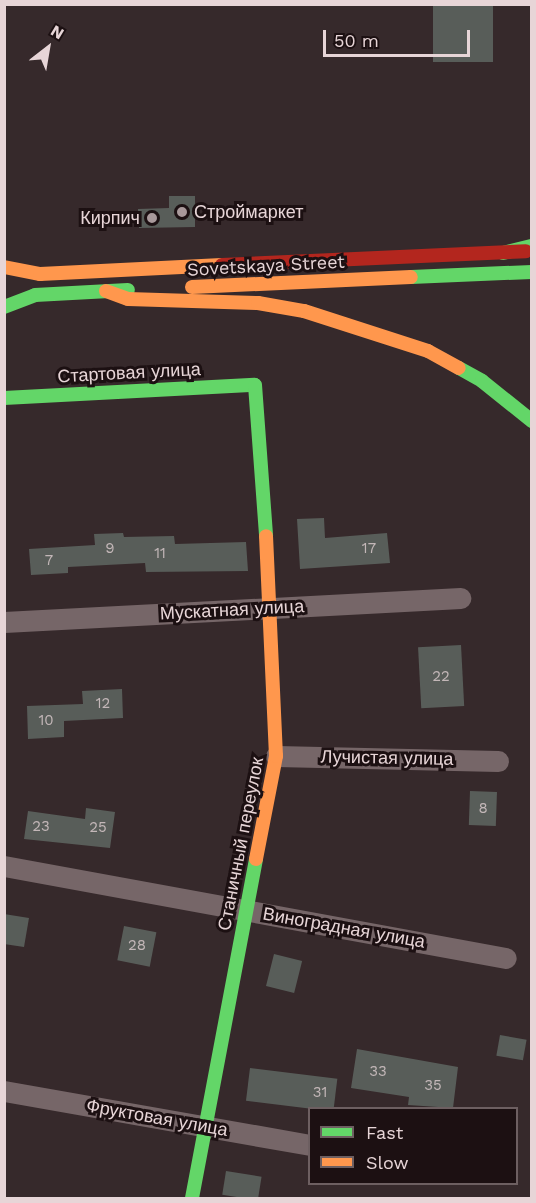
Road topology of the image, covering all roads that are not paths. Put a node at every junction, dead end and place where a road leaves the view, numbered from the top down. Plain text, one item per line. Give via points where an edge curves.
1 (531, 246) edge
2 (531, 251) edge
3 (503, 253) junction
4 (4, 267) edge
5 (531, 272) edge
6 (106, 291) junction
7 (4, 307) edge
8 (255, 385) joint
9 (4, 398) edge
10 (531, 421) edge
11 (460, 598) dead end
12 (272, 608) junction
13 (4, 622) edge
14 (276, 756) junction
15 (498, 761) dead end
16 (4, 866) edge
17 (246, 911) junction
18 (506, 958) dead end
19 (4, 1091) edge
20 (205, 1126) junction
21 (308, 1145) edge
22 (192, 1198) edge

1 - 3 main road
2 - 3 main road, Sovetskaya Street
3 - 4 main road, Sovetskaya Street via 40,274
5 - 6 main road, Sovetskaya Street
6 - 7 main road, Sovetskaya Street via 35,295
6 - 10 main road via 128,299 258,303 304,311 374,332 428,351 482,381
8 - 9 main road, Стартовая улица
8 - 12 main road, Станичный переулок
11 - 12 street, Мускатная улица
12 - 13 street, Мускатная улица
12 - 14 main road, Станичный переулок
14 - 15 street, Лучистая улица
14 - 17 main road, Станичный переулок
16 - 17 street, Виноградная улица
17 - 18 street, Виноградная улица
17 - 20 main road, Станичный переулок
19 - 20 street, Фруктовая улица
20 - 21 street, Фруктовая улица
20 - 22 main road, Станичный переулок

